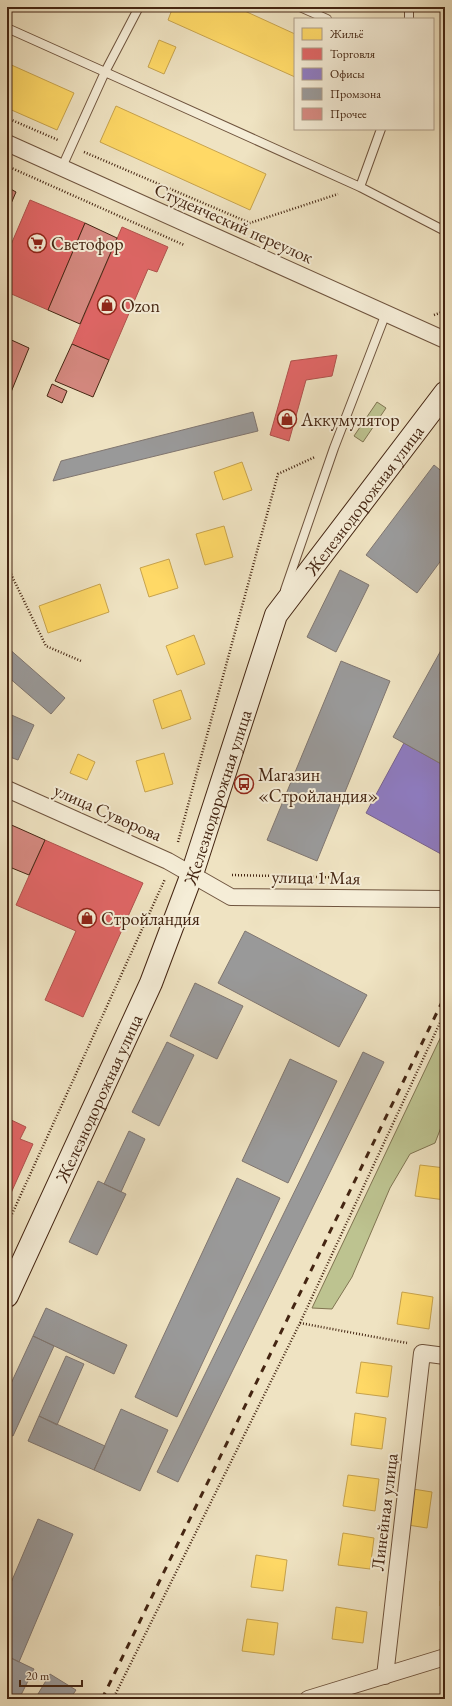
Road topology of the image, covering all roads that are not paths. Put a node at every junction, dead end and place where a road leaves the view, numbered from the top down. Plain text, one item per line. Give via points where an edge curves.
1 (139, 7) edge
2 (300, 7) edge
3 (409, 7) edge
4 (325, 18) edge
5 (409, 18) edge
6 (7, 28) edge
7 (104, 72) junction
8 (381, 130) edge
9 (7, 143) edge
10 (62, 168) junction
11 (360, 187) junction
12 (445, 231) edge
13 (386, 313) junction
14 (445, 340) edge
15 (445, 393) edge
16 (276, 615) junction
17 (7, 789) edge
18 (192, 874) junction
19 (445, 899) edge
20 (9, 1285) edge
21 (445, 1356) edge
22 (445, 1657) edge
23 (385, 1676) junction
24 (308, 1699) edge

1 - 7 lane
2 - 4 lane
3 - 5 lane
6 - 7 lane
7 - 10 lane
7 - 11 lane
8 - 11 lane
9 - 10 street, Студенческий переулок
10 - 13 street, Студенческий переулок
11 - 12 lane
13 - 14 street, Студенческий переулок
13 - 16 lane via 334,448
15 - 16 main road, Железнодорожная улица
16 - 18 main road, Железнодорожная улица
17 - 18 street, улица Суворова
18 - 19 street, улица 1 Мая via 231,896
18 - 20 main road, Железнодорожная улица via 151,983
21 - 23 street, Линейная улица via 422,1353
22 - 23 street
23 - 24 street

